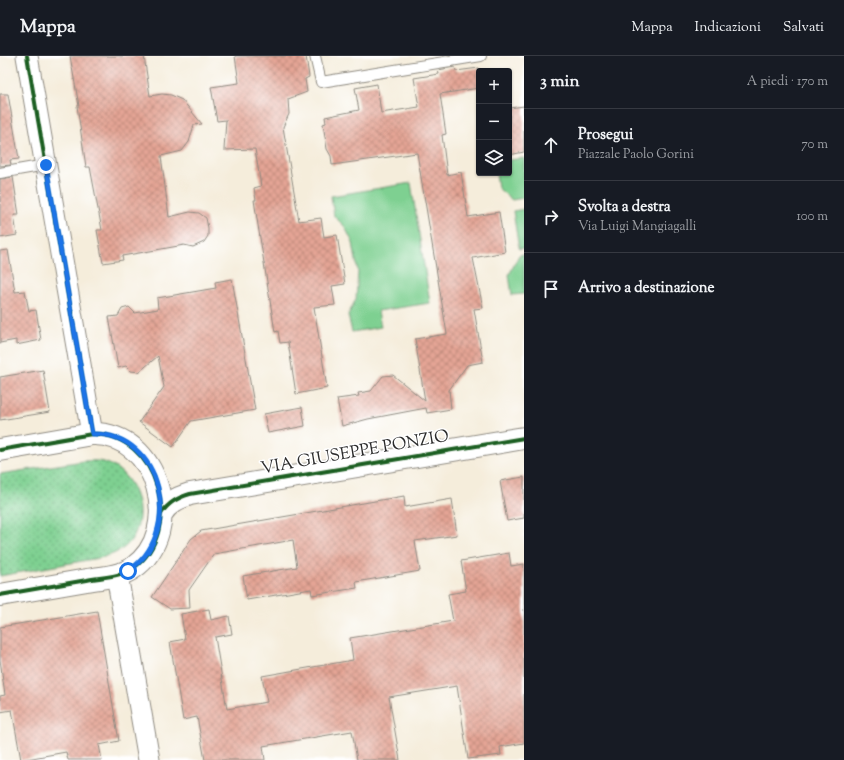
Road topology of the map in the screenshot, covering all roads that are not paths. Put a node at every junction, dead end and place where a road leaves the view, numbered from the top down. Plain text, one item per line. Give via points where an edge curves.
1 (27, 56) edge
2 (315, 56) edge
3 (481, 56) edge
4 (46, 165) junction
5 (0, 173) edge
6 (92, 434) junction
7 (524, 438) edge
8 (0, 450) edge
9 (156, 481) junction
10 (190, 494) junction
11 (161, 514) junction
12 (117, 574) junction
13 (0, 594) edge
14 (149, 760) edge

1 - 4 street
2 - 3 lane via 321,82
4 - 5 lane
4 - 6 street
6 - 8 street
6 - 9 street via 108,435 126,443 145,460
7 - 10 street, VIA GIUSEPPE PONZIO
9 - 10 street via 164,488
9 - 11 street
10 - 11 street via 176,498
11 - 12 street via 154,542 146,556 128,571
12 - 13 street
12 - 14 street

